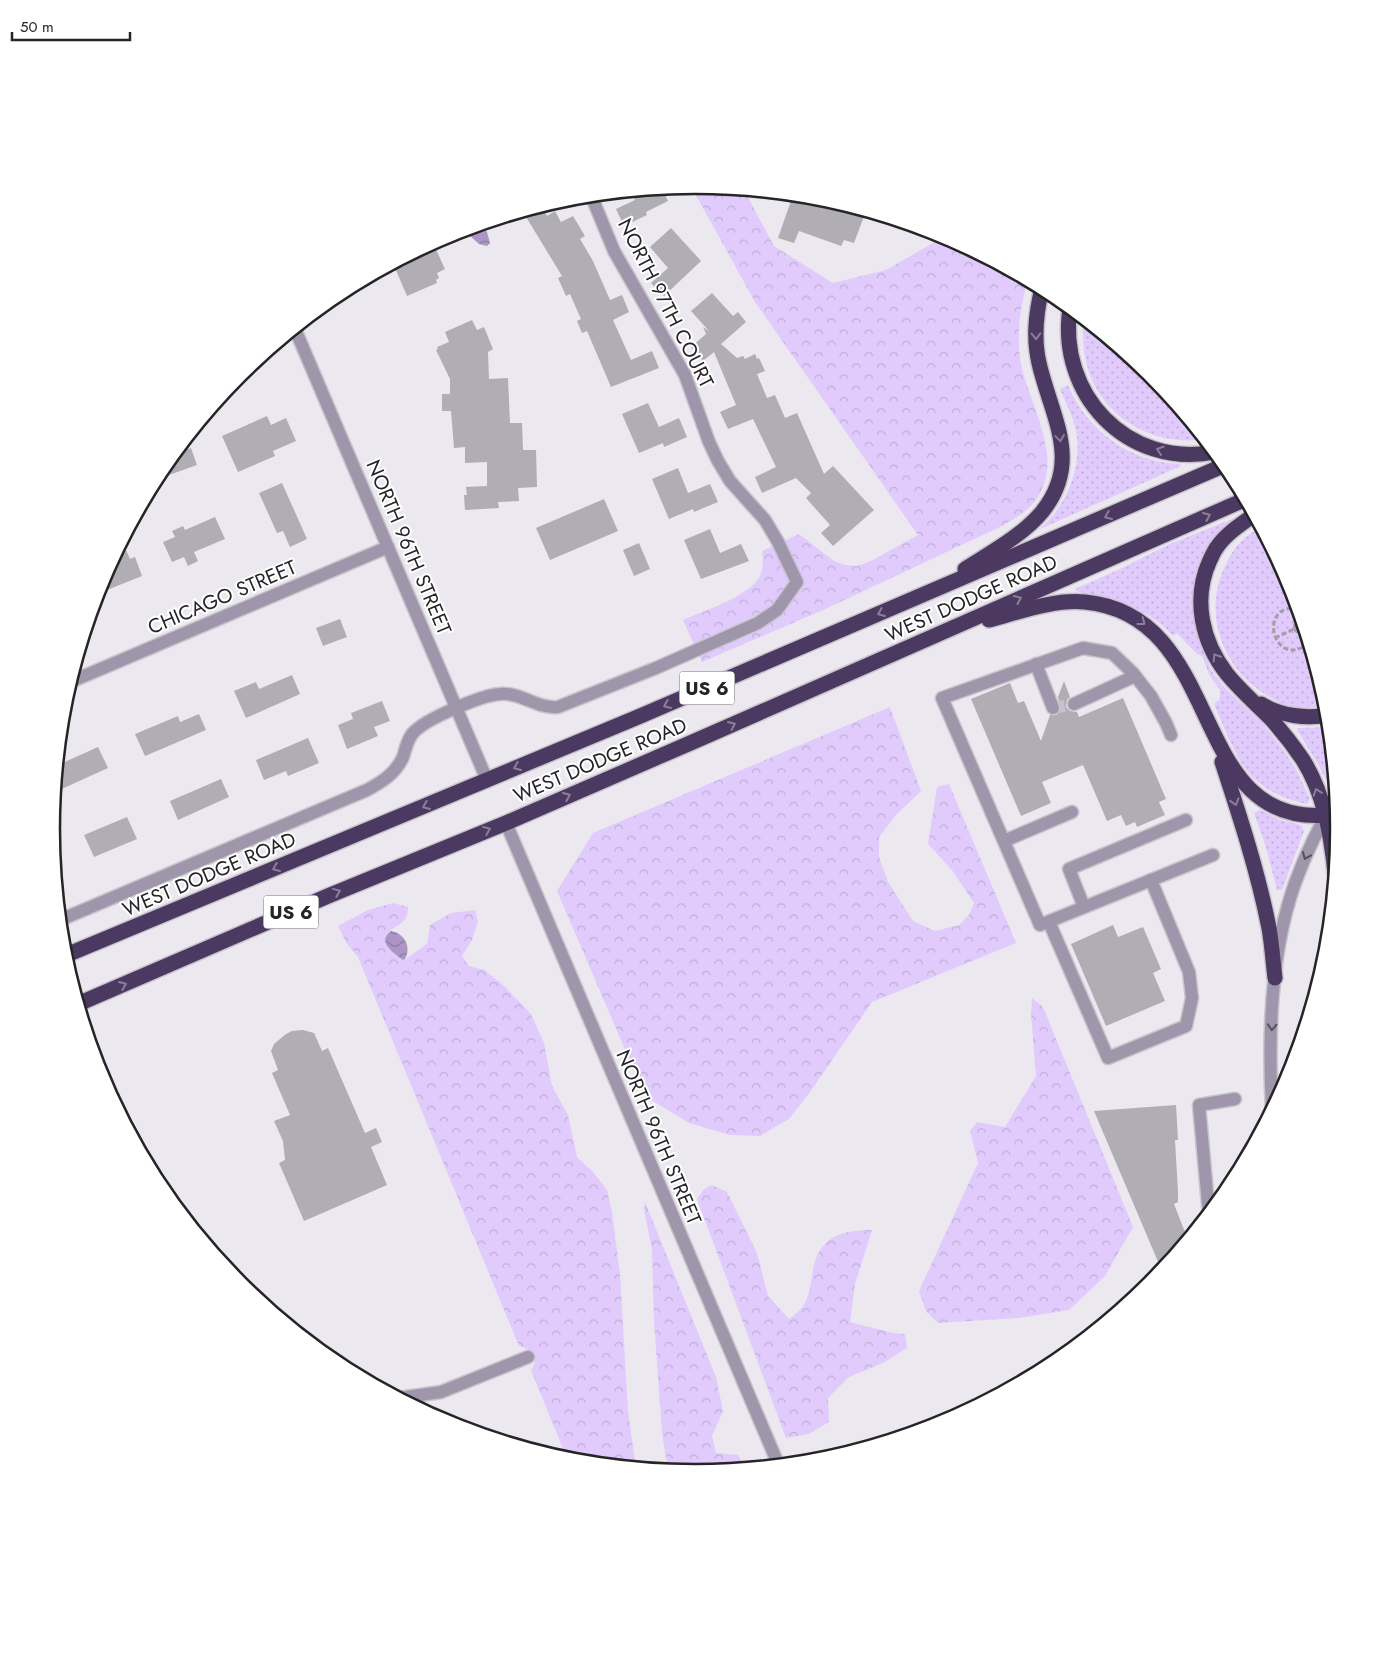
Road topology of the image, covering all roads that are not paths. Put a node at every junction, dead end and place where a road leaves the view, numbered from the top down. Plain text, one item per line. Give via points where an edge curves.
1 (594, 202) edge
2 (1040, 296) edge
3 (1070, 316) edge
4 (297, 335) edge
5 (1207, 453) edge
6 (1218, 468) edge
7 (1240, 502) edge
8 (1249, 518) edge
9 (388, 548) junction
10 (926, 594) junction
11 (941, 633) junction
12 (1036, 664) junction
13 (1135, 676) junction
14 (79, 678) edge
15 (1247, 695) junction
16 (1074, 704) tunnel mouth
17 (458, 708) junction
18 (1053, 708) dead end
19 (1321, 716) edge
20 (1209, 723) junction
21 (1171, 735) dead end
22 (487, 780) junction
23 (1072, 812) dead end
24 (1331, 812) edge
25 (1331, 815) edge
26 (1331, 817) edge
27 (1186, 820) dead end
28 (506, 822) junction
29 (1004, 842) junction
30 (1213, 855) dead end
31 (1151, 880) junction
32 (1084, 907) junction
33 (66, 917) edge
34 (1049, 922) junction
35 (72, 953) edge
36 (1275, 978) junction
37 (84, 1001) edge
38 (1272, 1097) edge
39 (1235, 1099) dead end
40 (1208, 1205) edge
41 (528, 1357) dead end
42 (409, 1397) edge
43 (777, 1460) edge

1 - 17 street, NORTH 97TH COURT via 614,251 686,375 718,461 730,481 765,520 797,582 777,610 758,623 570,703 551,708 514,695 498,694
2 -> 10 highway via 1036,337 1039,364 1059,427 1063,455 1060,475 1042,512 1026,527
5 -> 3 highway via 1171,454 1144,445 1125,435 1105,418 1092,404 1073,366 1068,343
4 - 9 street, NORTH 96TH STREET
6 -> 10 highway, WEST DODGE ROAD / US 6
11 -> 7 highway, WEST DODGE ROAD / US 6
15 -> 8 highway via 1227,674 1212,650 1200,610 1200,590 1216,547
9 - 14 street, CHICAGO STREET
9 - 17 street, NORTH 96TH STREET
10 -> 22 highway, WEST DODGE ROAD / US 6
11 -> 20 highway via 1068,602 1115,608 1144,623 1172,653
28 -> 11 highway, WEST DODGE ROAD / US 6
12 - 13 street via 1082,648 1112,653
12 - 18 street
12 - 29 street via 942,698
13 - 16 street
13 - 21 street via 1151,696
15 - 19 highway via 1282,713 1302,717
24 -> 15 highway via 1290,742
17 - 22 street, NORTH 96TH STREET
17 - 33 street via 414,732 392,772 373,787
20 - 25 highway via 1240,780 1269,803 1296,814
20 -> 36 highway via 1254,866 1269,930
22 -> 35 highway, WEST DODGE ROAD / US 6
23 - 29 street
26 -> 36 street via 1308,850 1295,883
27 - 32 street via 1069,869
37 -> 28 highway, WEST DODGE ROAD / US 6
28 - 43 street, NORTH 96TH STREET
29 - 34 street via 1040,925
30 - 31 street
31 - 32 street
31 - 34 street via 1188,972 1192,998 1186,1026 1108,1058
32 - 34 street
36 -> 38 street
39 - 40 street via 1199,1105
41 - 42 street via 441,1392

